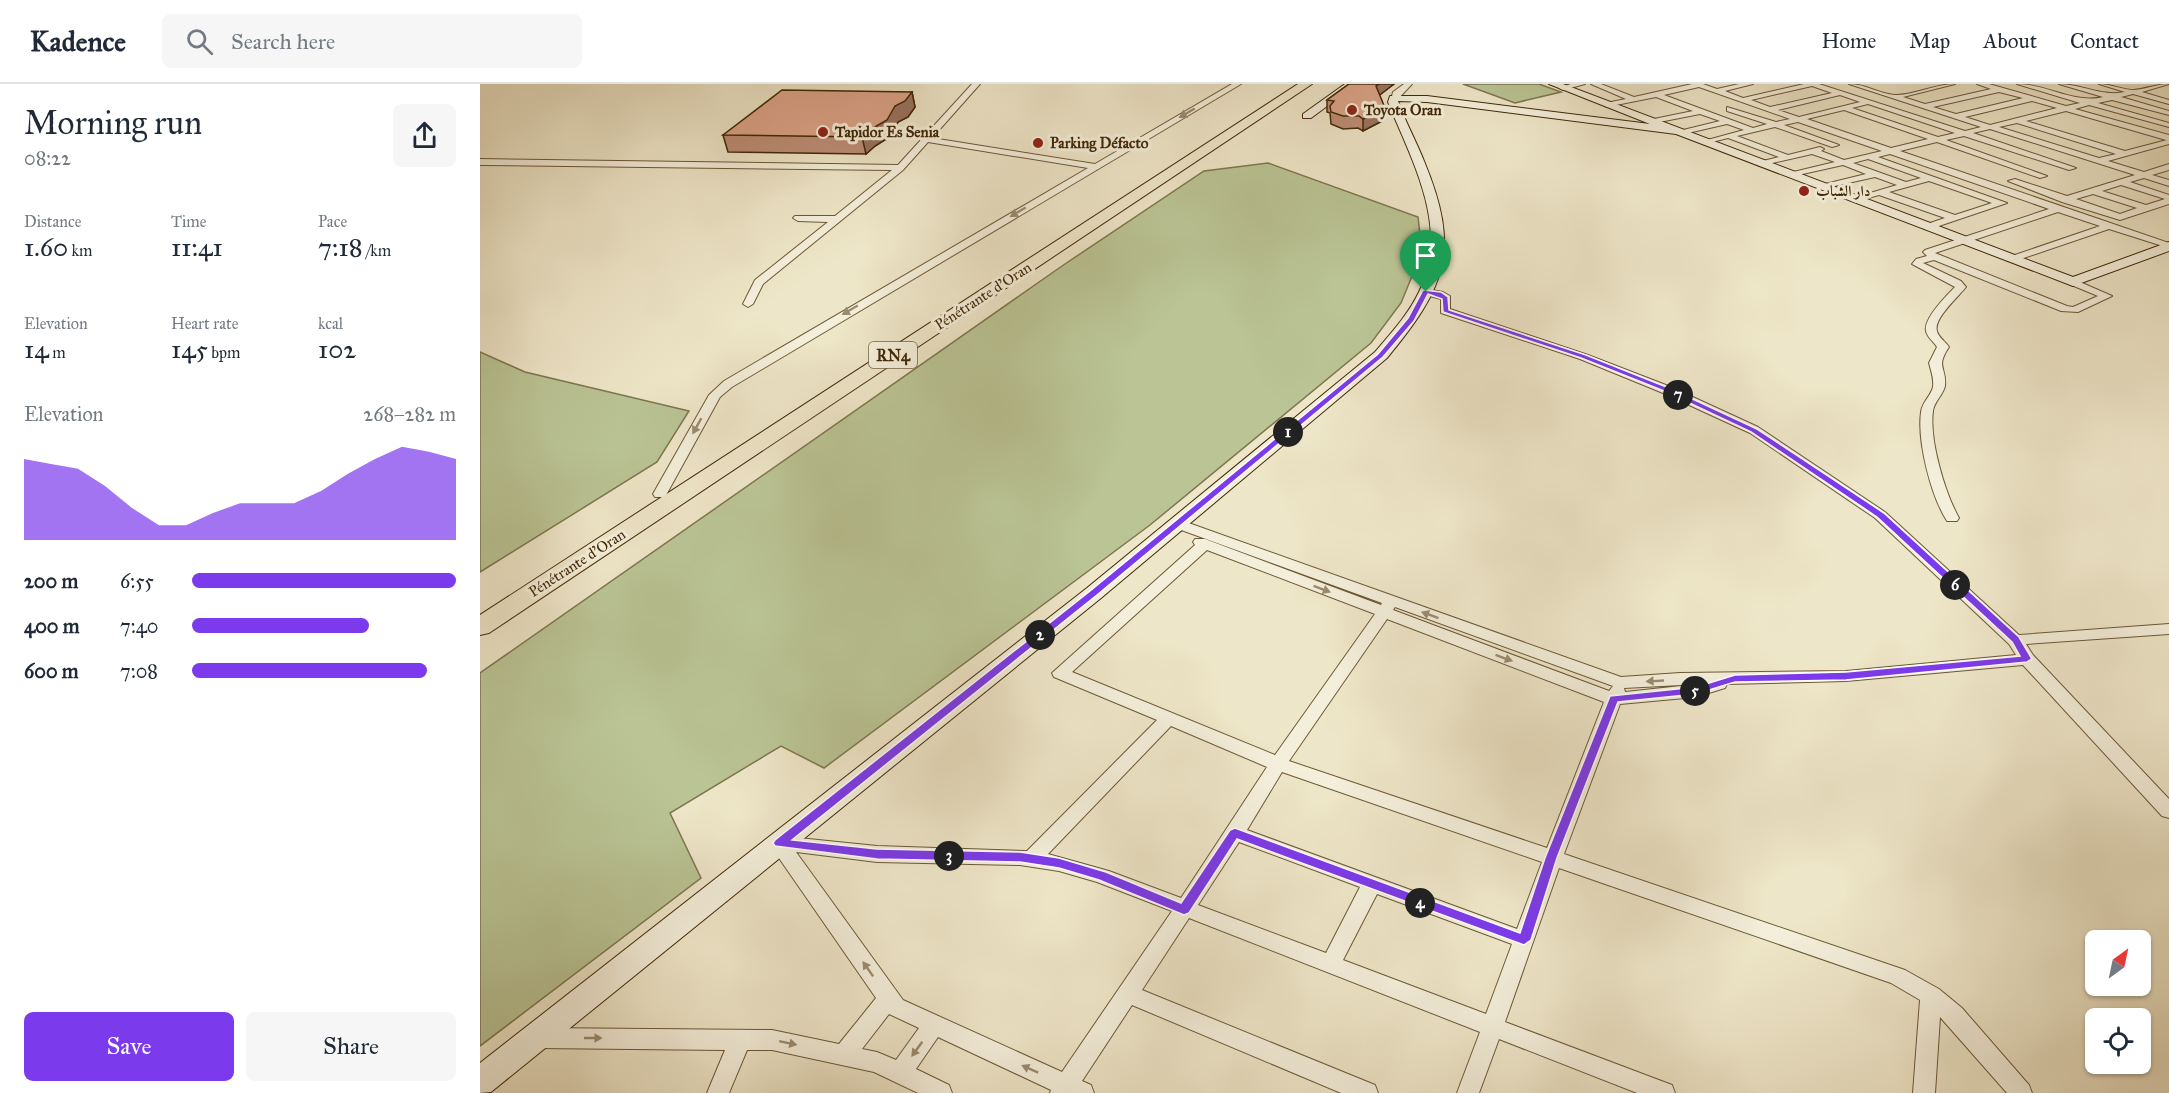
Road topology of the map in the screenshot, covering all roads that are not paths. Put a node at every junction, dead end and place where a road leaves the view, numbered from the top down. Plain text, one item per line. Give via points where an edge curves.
1 (976, 84) edge
2 (1237, 84) edge
3 (1295, 84) edge
4 (1306, 84) edge
5 (1352, 84) edge
6 (1581, 84) edge
7 (1594, 84) edge
8 (1661, 84) edge
9 (1749, 84) edge
10 (1812, 84) edge
11 (1853, 84) edge
12 (1981, 84) edge
13 (2021, 84) edge
14 (2063, 84) edge
15 (2103, 84) edge
16 (2167, 84) edge
17 (1698, 85) edge
18 (1734, 85) edge
19 (1944, 85) edge
20 (1559, 86) edge
21 (1904, 86) dead end
22 (2157, 87) junction
23 (1678, 90) junction
24 (2000, 90) junction
25 (2169, 90) edge
26 (1401, 91) edge
27 (1919, 91) junction
28 (1720, 92) junction
29 (1840, 93) junction
30 (2136, 93) junction
31 (1657, 95) junction
32 (1895, 97) junction
33 (2113, 98) junction
34 (2032, 99) junction
35 (1635, 100) junction
36 (1677, 102) junction
37 (1747, 102) junction
38 (1869, 102) junction
39 (2169, 102) edge
40 (2089, 103) junction
41 (1609, 105) junction
42 (1926, 106) junction
43 (1844, 108) junction
44 (2065, 108) junction
45 (1730, 109) junction
46 (1769, 110) junction
47 (1705, 113) junction
48 (2169, 113) edge
49 (1813, 115) junction
50 (1307, 116) dead end
51 (1957, 116) junction
52 (1796, 118) junction
53 (2016, 120) junction
54 (1728, 121) junction
55 (1656, 124) junction
56 (1774, 124) junction
57 (1843, 124) dead end
58 (2169, 125) edge
59 (1990, 127) junction
60 (1752, 130) junction
61 (1679, 132) junction
62 (1965, 133) junction
63 (1729, 136) junction
64 (926, 139) junction
65 (1857, 139) junction
66 (1887, 139) dead end
67 (1938, 139) junction
68 (2169, 140) edge
69 (1704, 142) junction
70 (1835, 145) junction
71 (1909, 146) junction
72 (1812, 151) junction
73 (1891, 151) junction
74 (1931, 154) dead end
75 (2125, 154) junction
76 (1868, 156) junction
77 (1787, 157) junction
78 (2098, 161) junction
79 (480, 162) edge
80 (1843, 163) junction
81 (1762, 164) junction
82 (1095, 167) junction
83 (2169, 167) edge
84 (900, 168) junction
85 (2072, 168) junction
86 (1953, 172) junction
87 (1875, 174) junction
88 (1792, 175) junction
89 (2143, 175) junction
90 (2043, 176) junction
91 (1930, 178) junction
92 (2007, 179) dead end
93 (2120, 182) junction
94 (2018, 183) junction
95 (2169, 183) edge
96 (1906, 185) junction
97 (1824, 187) junction
98 (2093, 191) junction
99 (1880, 192) junction
100 (2024, 196) junction
101 (1854, 199) junction
102 (2068, 200) junction
103 (2169, 200) edge
104 (2001, 203) junction
105 (2055, 207) junction
106 (2146, 208) junction
107 (1977, 211) junction
108 (798, 218) dead end
109 (1954, 218) junction
110 (837, 219) junction
111 (2013, 224) junction
112 (2110, 226) junction
113 (1928, 227) junction
114 (1964, 241) junction
115 (2168, 241) edge
116 (1935, 257) junction
117 (2012, 259) junction
118 (2073, 282) junction
119 (1426, 292) junction
120 (748, 304) dead end
121 (660, 494) junction
122 (1952, 518) dead end
123 (1173, 527) junction
124 (1205, 544) junction
125 (1388, 607) junction
126 (480, 610) edge
127 (480, 627) edge
128 (2169, 629) edge
129 (2016, 640) junction
130 (2027, 659) junction
131 (1617, 691) junction
132 (1168, 719) junction
133 (1278, 764) junction
134 (2169, 811) edge
135 (1235, 833) junction
136 (779, 843) junction
137 (1551, 858) junction
138 (1031, 859) junction
139 (1371, 885) junction
140 (1184, 909) junction
141 (1524, 940) junction
142 (1331, 964) junction
143 (1127, 993) junction
144 (1932, 996) junction
145 (889, 998) junction
146 (934, 1025) junction
147 (1493, 1027) junction
148 (535, 1038) junction
149 (740, 1040) junction
150 (844, 1055) junction
151 (900, 1073) junction
152 (480, 1082) edge
153 (1070, 1090) edge
154 (718, 1093) edge
155 (941, 1093) edge
156 (1366, 1093) edge
157 (1468, 1093) edge
158 (1664, 1093) edge
159 (1924, 1093) edge
160 (2021, 1093) edge

1 - 64 street
2 -> 82 street
3 - 121 highway, Pénétrante d'Oran / RN4
4 - 127 highway, Pénétrante d'Oran / RN4
5 - 50 street
6 - 20 street
7 - 35 street
8 - 23 street
9 - 18 street
10 - 29 street
10 - 37 street
11 - 32 street
12 - 24 street
13 - 40 street
14 - 33 street
15 - 30 street
16 - 22 street
17 - 23 street
17 - 28 street
18 - 28 street
19 - 27 street
20 - 41 street
21 - 27 street
22 - 25 street
22 - 30 street
23 - 31 street
24 - 34 street
24 - 42 street
26 - 61 street via 1427,99
26 - 119 street via 1393,102 1436,205 1441,240
27 - 32 street
28 - 36 street
28 - 37 street
29 - 38 street
29 - 46 street
30 - 33 street
30 - 39 street
31 - 35 street
31 - 36 street
32 - 38 street
32 - 42 street
33 - 40 street
33 - 48 street
34 - 44 street
34 - 51 street
35 - 41 street
36 - 47 street
37 - 45 street
37 - 46 street
37 - 47 street
38 - 43 street
38 - 62 street
40 - 44 street
40 - 58 street
41 - 55 street
42 - 51 street
43 - 49 street
43 - 67 street
44 - 53 street
44 - 68 street
45 - 47 street
45 - 56 street
46 - 52 street
47 - 54 street
47 - 55 street
49 - 52 street
49 - 57 street
51 - 59 street
52 - 56 street
52 - 65 street
53 - 59 street
53 - 75 street
54 - 60 street
54 - 61 street
55 - 61 street
56 - 60 street
56 - 70 street
59 - 62 street
59 - 78 street
60 - 63 street
61 - 69 street
62 - 67 street
62 - 85 street
63 - 69 street
63 - 77 street
64 - 82 street
64 - 84 street
65 - 70 street
65 - 73 street
66 - 71 street
67 - 71 street
67 - 90 street
68 - 75 street
69 - 81 street
70 - 72 street
71 - 73 street
71 - 74 street
72 - 77 street
72 - 80 street
73 - 76 street
73 - 86 street
75 - 78 street
76 - 80 street
76 - 91 street
77 - 81 street
78 - 85 street
78 - 89 street
79 - 84 street
80 - 87 street
80 - 88 street
81 - 88 street
82 -> 121 street via 728,384 715,395
83 - 89 street
84 - 110 street
85 - 90 street
86 - 91 street
86 - 100 street
87 - 96 street
87 - 97 street
88 - 97 street
89 - 93 street
89 - 95 street
90 - 94 street
91 - 96 street
91 - 104 street
92 - 94 street
93 - 98 street
93 - 103 street
94 - 102 street
96 - 99 street
97 - 101 street
98 - 102 street
98 - 106 street
99 - 101 street
99 - 109 street
100 - 104 street
100 - 105 street
101 - 113 street
102 - 105 street
102 - 106 street via 2120,217
103 - 106 street
104 - 107 street
105 - 111 street
105 - 112 street
107 - 109 street
107 - 111 street
108 - 110 street
109 - 113 street
110 - 120 street via 759,282
111 - 114 street
112 - 115 street via 2149,240
112 - 117 street
113 - 114 street
114 - 116 street via 1928,252
114 - 117 street
115 - 118 street
116 - 118 street via 2065,309 2074,310 2107,297
116 - 122 street via 1917,264 1961,287 1942,307 1932,328 1943,347 1934,360 1938,387 1929,404 1927,422 1943,503
117 - 118 street
119 - 123 street via 1411,319 1381,356
119 - 129 street via 1446,298 1445,311 1584,357 1754,430 1880,515
121 - 126 highway, Pénétrante d'Oran / RN4
123 - 124 street
123 - 125 street
123 - 136 street
124 -> 125 street
124 - 132 street via 1060,673
125 - 131 street
125 - 133 street
128 - 129 street
129 - 130 street
130 - 131 street via 1846,676 1735,679 1696,691
130 - 134 street
131 - 137 street
132 - 133 street
132 - 138 street
133 - 135 street
133 - 137 street
135 - 139 street
135 - 140 street
136 - 138 street via 877,854
145 -> 136 street
136 - 148 street
137 - 141 street
137 - 144 street via 1898,976
138 - 140 street via 1102,876
139 - 141 street
139 - 142 street
140 - 142 street
140 - 143 street
141 - 147 street
142 - 147 street
143 - 153 street
143 - 156 street
144 - 159 street
144 - 160 street via 1954,1015
145 - 146 street via 895,1007
145 - 150 street
146 -> 151 street
153 -> 146 street
147 - 157 street
147 - 158 street
148 -> 149 street
148 - 152 street
149 -> 150 street via 772,1040
149 - 154 street
150 - 151 street via 877,1062
151 - 155 street

